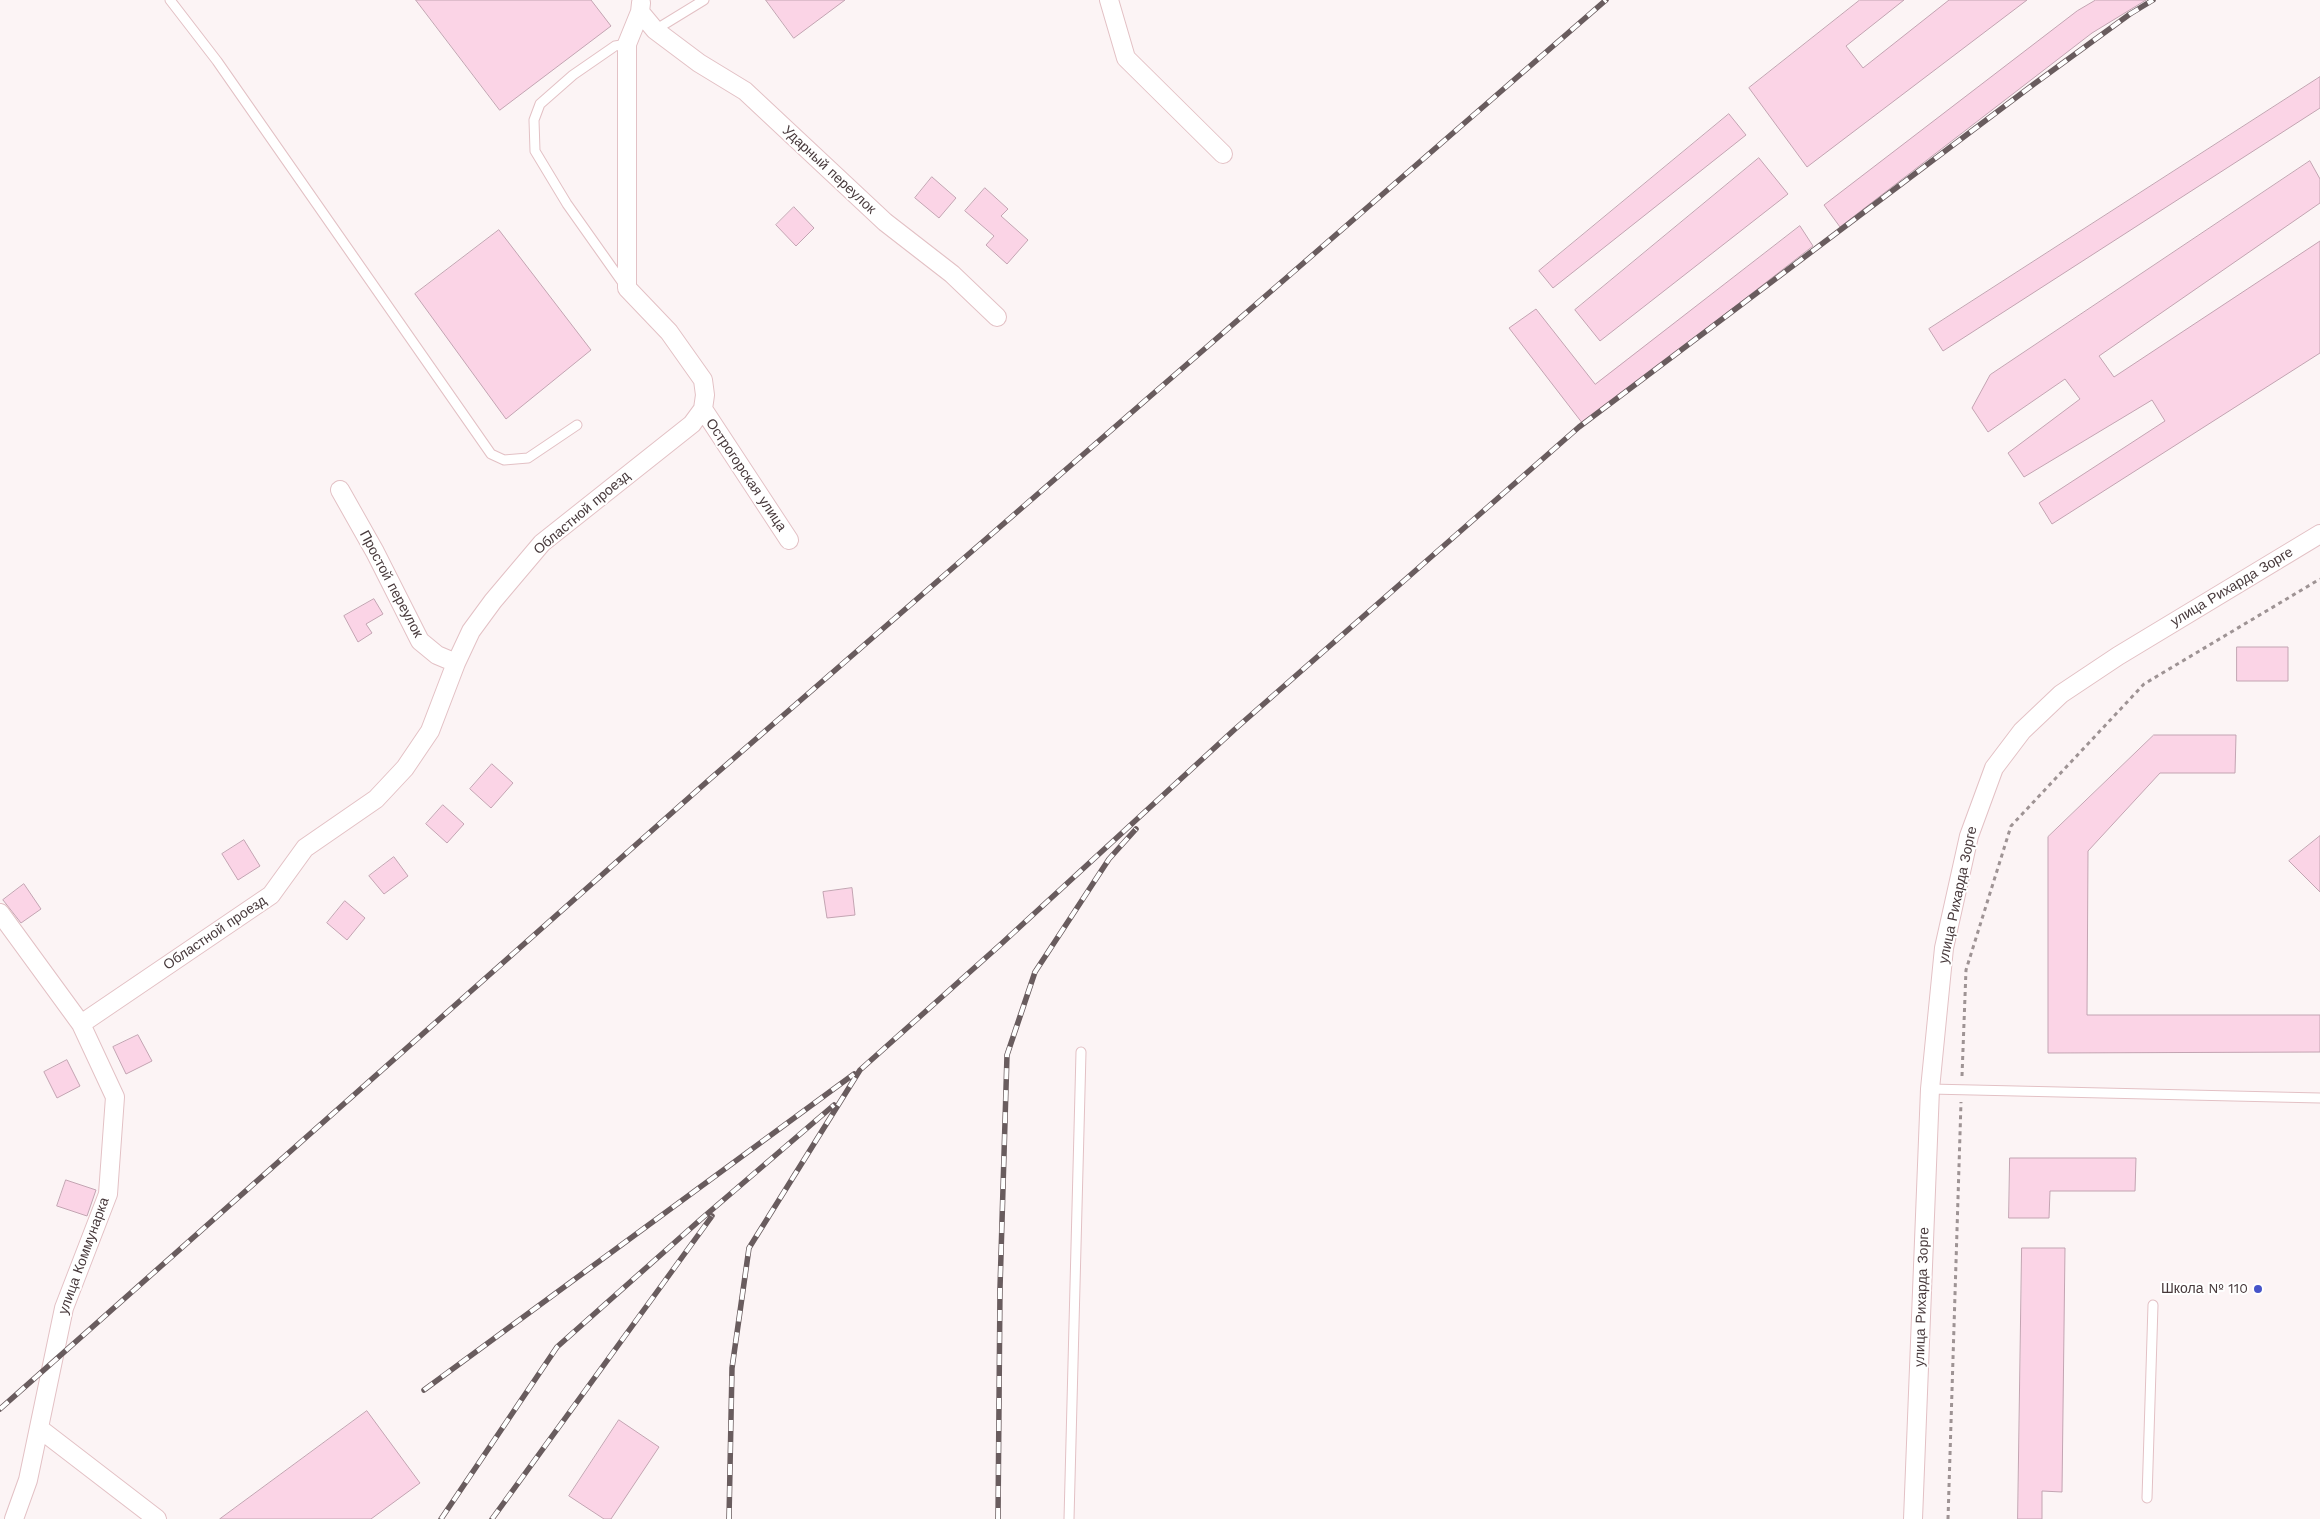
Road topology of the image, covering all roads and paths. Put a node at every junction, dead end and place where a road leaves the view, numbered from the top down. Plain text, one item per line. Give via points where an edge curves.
1 (170, 0) edge
2 (704, 0) edge
3 (1109, 0) edge
4 (640, 6) edge
5 (655, 30) junction
6 (627, 44) junction
7 (1224, 154) dead end
8 (627, 288) junction
9 (997, 317) dead end
10 (703, 410) junction
11 (577, 425) dead end
12 (340, 490) dead end
13 (2320, 534) edge
14 (789, 540) dead end
15 (2320, 579) edge
16 (456, 663) junction
17 (0, 913) edge
18 (81, 1024) junction
19 (1081, 1052) dead end
20 (1930, 1089) junction
21 (1962, 1090) junction
22 (2320, 1098) edge
23 (2153, 1305) dead end
24 (40, 1429) junction
25 (2147, 1498) dead end
26 (14, 1519) edge
27 (157, 1519) edge
28 (1069, 1519) edge
29 (1913, 1519) edge
30 (1948, 1519) edge

1 - 11 lane via 217,61 491,454 504,460 528,458
2 - 5 lane
3 - 7 street via 1126,58
4 - 5 street, Ударный переулок
4 - 6 street
5 - 9 street, Ударный переулок via 744,91 885,222 952,274
6 - 8 street
6 - 8 lane via 615,46 573,75 540,104 534,120 535,151 567,204
8 - 10 street via 669,332 703,380
10 - 14 street, Острогорская улица
10 - 16 street, Областной проезд via 692,424 542,543 493,601 472,631
12 - 16 street, Простой переулок via 420,641 437,656
13 - 20 street, улица Рихарда Зорге via 2142,641 2061,694 2022,731 1994,768 1969,836 1944,948
15 - 21 path via 2144,684 2010,826 1966,970
16 - 18 street, Областной проезд via 430,731 405,768 376,799 306,848 271,895
17 - 18 street, улица Коммунарка
18 - 24 street, улица Коммунарка via 114,1097 108,1194 64,1308
19 - 28 lane
20 - 21 lane
20 - 29 street, улица Рихарда Зорге
21 - 22 lane
21 - 30 path
23 - 25 lane
24 - 26 street via 28,1480
24 - 27 street

